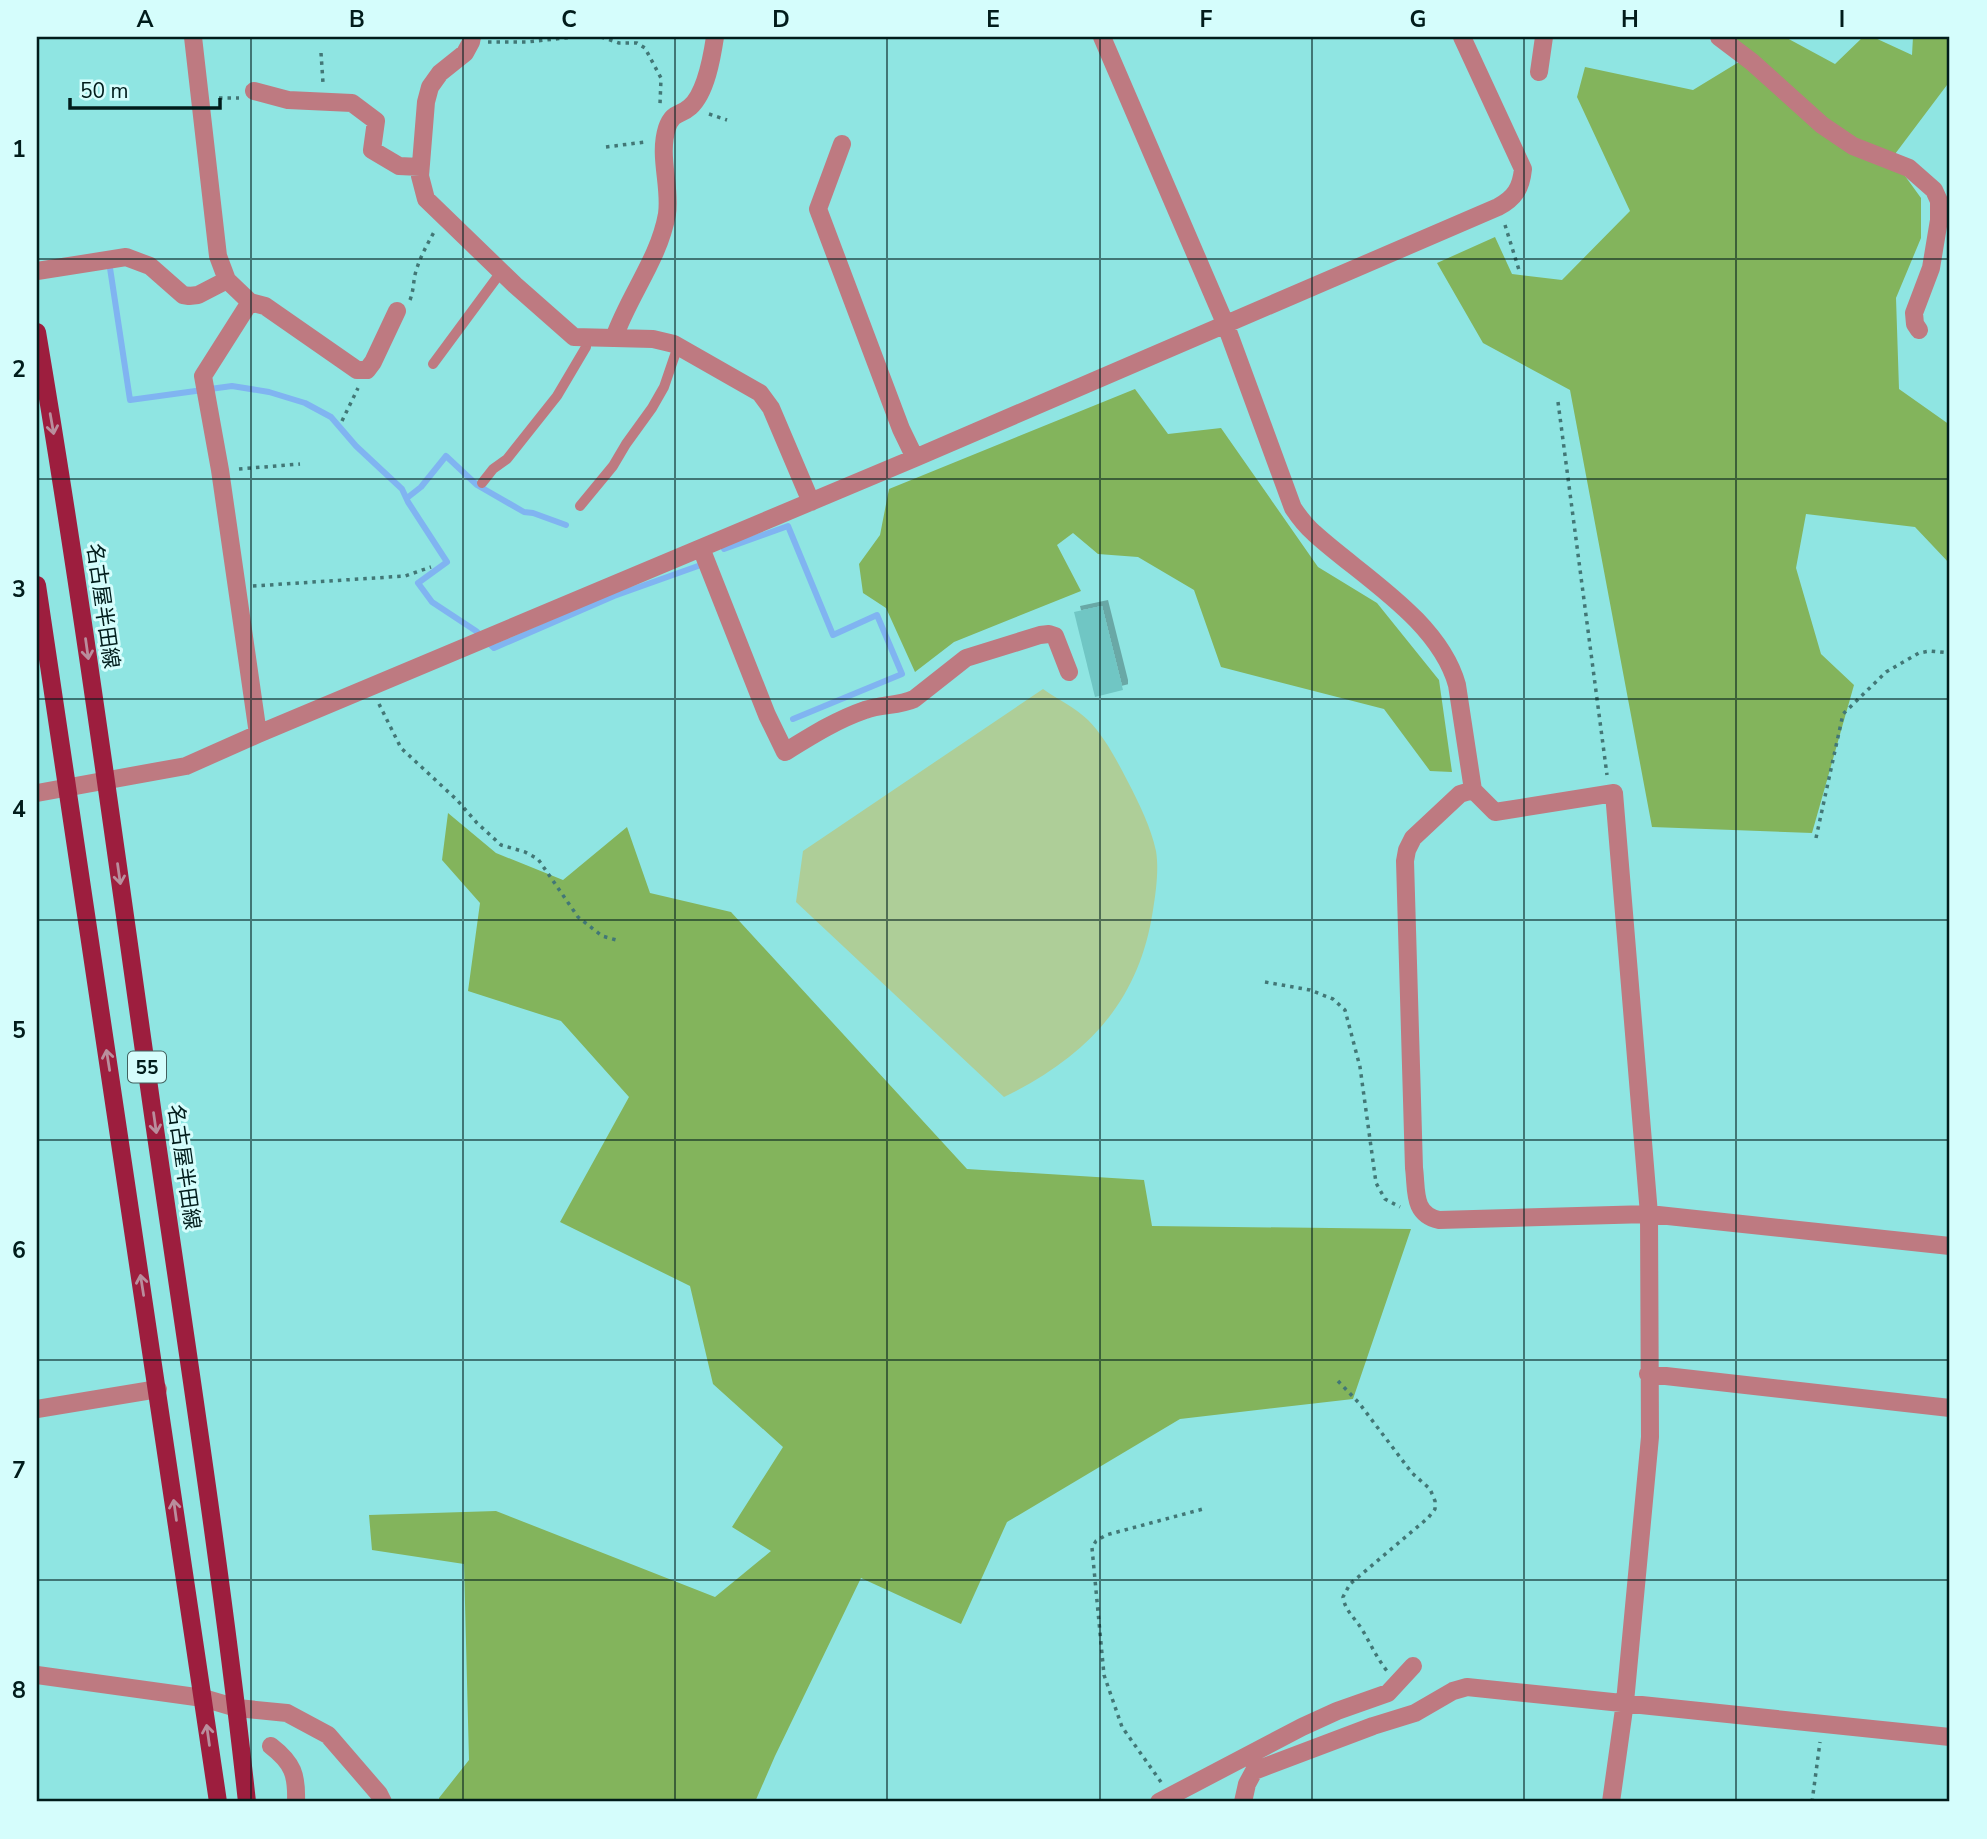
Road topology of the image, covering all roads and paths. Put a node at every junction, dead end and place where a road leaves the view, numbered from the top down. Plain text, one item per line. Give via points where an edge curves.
1 (193, 37) edge
2 (574, 37) edge
3 (601, 37) edge
4 (715, 37) edge
5 (1101, 37) edge
6 (1462, 37) edge
7 (1544, 37) edge
8 (1719, 37) edge
9 (472, 40) edge
10 (321, 53) dead end
11 (1539, 72) dead end
12 (254, 91) joint
13 (200, 100) junction
14 (324, 102) junction
15 (666, 134) junction
16 (842, 145) dead end
17 (606, 147) dead end
18 (421, 167) junction
19 (1498, 207) junction
20 (443, 215) junction
21 (1518, 270) dead end
22 (37, 271) edge
23 (501, 272) junction
24 (227, 280) junction
25 (250, 302) junction
26 (397, 311) joint
27 (1225, 323) junction
28 (1919, 330) dead end
29 (37, 332) edge
30 (586, 337) junction
31 (614, 338) junction
32 (678, 346) junction
33 (433, 364) dead end
34 (363, 370) junction
35 (1558, 402) dead end
36 (342, 421) dead end
37 (915, 458) junction
38 (300, 464) dead end
39 (220, 470) junction
40 (482, 484) dead end
41 (811, 502) junction
42 (580, 506) dead end
43 (701, 548) junction
44 (431, 567) dead end
45 (37, 584) edge
46 (236, 587) junction
47 (1950, 653) edge
48 (1069, 672) dead end
49 (370, 687) junction
50 (258, 734) junction
51 (106, 780) junction
52 (67, 789) junction
53 (1473, 790) junction
54 (37, 793) edge
55 (1609, 793) junction
56 (1816, 838) dead end
57 (620, 941) dead end
58 (1265, 982) dead end
59 (1419, 1207) junction
60 (1649, 1214) junction
61 (1950, 1246) edge
62 (1648, 1374) junction
63 (1338, 1381) dead end
64 (158, 1389) junction
65 (1950, 1408) edge
66 (37, 1409) edge
67 (1203, 1509) dead end
68 (1413, 1665) dead end
69 (37, 1675) edge
70 (1396, 1684) junction
71 (203, 1698) junction
72 (1625, 1702) junction
73 (237, 1708) junction
74 (1823, 1723) junction
75 (1950, 1737) edge
76 (271, 1746) dead end
77 (1165, 1799) edge
78 (218, 1802) edge
79 (247, 1802) edge
80 (296, 1802) edge
81 (383, 1802) edge
82 (1243, 1802) edge
83 (1611, 1802) edge
84 (1812, 1802) edge

1 - 13 street
2 - 9 path via 527,42
3 - 15 path via 645,48 661,78 660,114
4 - 15 street via 708,76 690,107 676,113
5 - 27 street
6 - 19 street via 1523,169 1518,191
7 - 11 street
8 - 28 street via 1822,125 1853,146 1909,168 1934,190 1939,220 1931,268 1914,313
9 - 18 street via 430,87
10 - 14 path
12 - 13 path via 251,96
12 - 14 street via 288,100
13 - 24 street via 218,256
14 - 18 street via 352,103 376,121 372,150 399,166
15 - 17 path
15 - 31 street via 668,193 663,233
16 - 37 street via 818,209
18 - 20 street via 426,199
19 - 21 path
19 - 27 street
20 - 23 street
20 - 26 path via 421,256 405,313
22 - 24 street via 126,257 150,266 183,295 198,295
23 - 30 street via 574,337
23 - 33 lane
24 - 25 street
25 - 34 street via 265,306
25 - 39 street via 203,376
26 - 34 street via 373,362
27 - 37 street
27 - 53 street via 1293,509 1312,532 1391,595 1436,642 1453,670
29 -> 51 main road, 名古屋半田線 / 55
30 - 31 street
30 - 40 lane via 586,347 557,396
31 - 32 street
32 - 41 street via 760,393 771,408
32 - 42 lane via 652,408
34 - 36 path via 363,380
35 - 55 path
37 - 41 street
38 - 39 path
39 - 46 street
41 - 43 street
43 - 48 street via 785,751 820,729 863,711 914,699 966,658 1040,635 1055,636
43 - 49 street
44 - 46 path via 405,576
45 - 52 main road, 55
46 - 50 street
47 - 56 path via 1919,653 1886,672 1843,714
49 - 50 street
49 - 57 path via 401,747 501,845 538,859 578,917 602,936
50 - 51 street via 186,766
51 - 52 street
51 -> 73 main road, 名古屋半田線 / 55
52 - 54 street
64 -> 52 main road, 55
53 - 55 street via 1495,812
53 - 59 street via 1460,794 1413,838 1405,861
55 - 60 street via 1614,793
58 - 59 path via 1322,994 1345,1010 1360,1067 1376,1183 1385,1199 1398,1207
59 - 60 street via 1428,1218 1439,1220
60 - 61 street
60 - 62 street
62 - 65 street
62 - 72 street via 1650,1437
63 - 70 path via 1430,1489 1435,1501 1428,1517 1350,1584 1343,1597
64 - 66 street
71 -> 64 main road, 55
67 - 77 path via 1106,1535 1092,1548 1104,1675 1122,1727
68 - 70 street
69 - 71 street
70 - 77 street via 1388,1693 1303,1727
71 - 73 street
78 -> 71 main road, 55
72 - 74 street
72 - 82 street via 1467,1687 1415,1713 1254,1771
72 - 83 street
73 - 79 main road, 名古屋半田線 / 55
73 - 81 street via 287,1713 328,1735
74 - 75 street
74 - 84 path
76 - 80 street via 285,1757 294,1773

